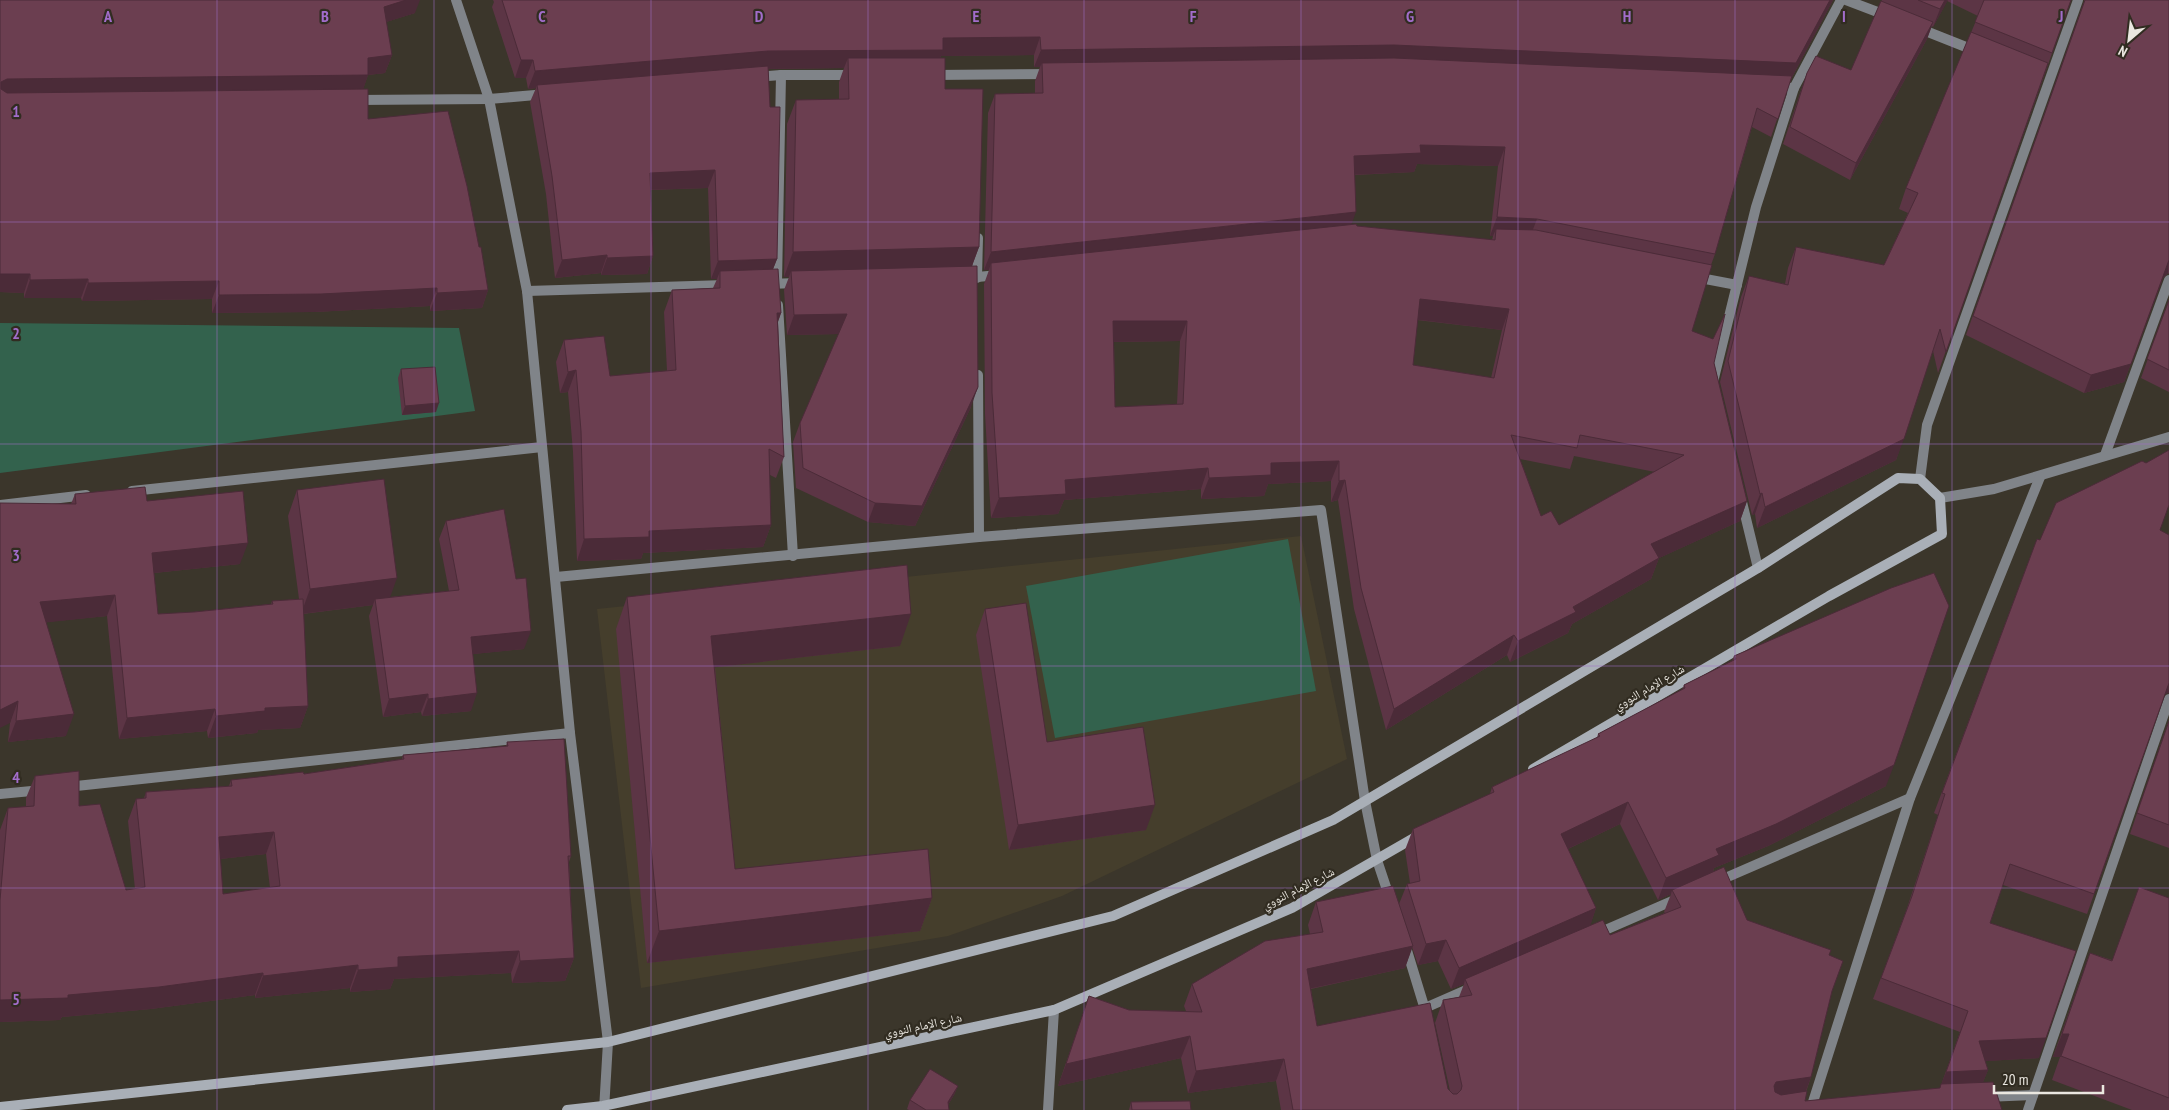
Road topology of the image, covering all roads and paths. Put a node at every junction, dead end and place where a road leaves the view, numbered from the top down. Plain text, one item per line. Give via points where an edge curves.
1 (456, 0) edge
2 (1841, 0) edge
3 (1846, 0) edge
4 (2078, 0) edge
5 (1984, 54) edge
6 (1061, 74) edge
7 (781, 75) junction
8 (867, 75) edge
9 (924, 75) edge
10 (742, 78) edge
11 (1764, 86) edge
12 (1794, 88) junction
13 (557, 93) edge
14 (489, 99) junction
15 (349, 100) edge
16 (978, 230) edge
17 (1006, 274) edge
18 (1680, 274) edge
19 (957, 278) edge
20 (2169, 280) edge
21 (807, 283) edge
22 (977, 283) junction
23 (757, 284) edge
24 (777, 284) junction
25 (737, 285) edge
26 (1737, 285) junction
27 (527, 291) junction
28 (978, 367) edge
29 (1715, 390) edge
30 (2169, 437) edge
31 (542, 447) junction
32 (2105, 455) junction
33 (2040, 477) junction
34 (1920, 480) junction
35 (1739, 490) edge
36 (118, 492) edge
37 (98, 494) edge
38 (1940, 498) junction
39 (0, 504) edge
40 (979, 537) junction
41 (793, 556) junction
42 (1758, 568) junction
43 (556, 577) junction
44 (2169, 699) edge
45 (570, 733) junction
46 (1522, 776) edge
47 (0, 794) edge
48 (1910, 798) junction
49 (1364, 801) junction
50 (1428, 830) edge
51 (1377, 860) junction
52 (1709, 885) edge
53 (1690, 893) edge
54 (1392, 907) edge
55 (1402, 935) edge
56 (1590, 937) edge
57 (1480, 984) edge
58 (1425, 1008) junction
59 (1054, 1010) junction
60 (1429, 1026) edge
61 (608, 1042) junction
62 (2034, 1095) junction
63 (1976, 1098) edge
64 (1812, 1105) edge
65 (0, 1106) edge
66 (604, 1108) edge
67 (567, 1110) edge
68 (1048, 1110) edge
69 (2028, 1110) edge

1 - 14 street
2 - 12 street
3 - 5 street
4 - 34 street via 2045,78 1927,425
6 - 9 street via 981,80
7 - 8 street
7 - 10 street
7 - 24 street
11 - 12 street
12 - 26 street via 1756,207
13 - 14 street
14 - 15 street
14 - 27 street
16 - 22 street
17 - 22 street
18 - 26 street
19 - 22 street
20 - 32 street
21 - 24 street
23 - 24 street
24 - 41 street
25 - 27 street
26 - 29 street via 1713,382
27 - 31 street
28 - 40 street
30 - 32 street
31 - 36 street
31 - 43 street
32 - 33 street
33 - 38 street
33 - 48 street
34 - 38 street
34 - 42 street via 1898,478
35 - 42 street
37 - 39 street
38 - 46 street, شارع الإمام النووي via 1942,534 1829,596
40 - 41 street
40 - 49 street via 1320,510
41 - 43 street
42 - 49 street
43 - 45 street
44 - 62 street
45 - 47 street
45 - 61 street
48 - 52 street
48 - 64 street
49 - 51 street
49 - 61 street via 1333,820 1113,916
50 - 51 street, شارع الإمام النووي
51 - 54 street
51 - 59 street, شارع الإمام النووي via 1292,908
53 - 56 street
55 - 58 street
57 - 58 street
58 - 60 street
59 - 66 street, شارع الإمام النووي
59 - 68 street
61 - 65 street
61 - 66 street
62 - 63 street
62 - 69 street
66 - 67 street, شارع الإمام النووي

